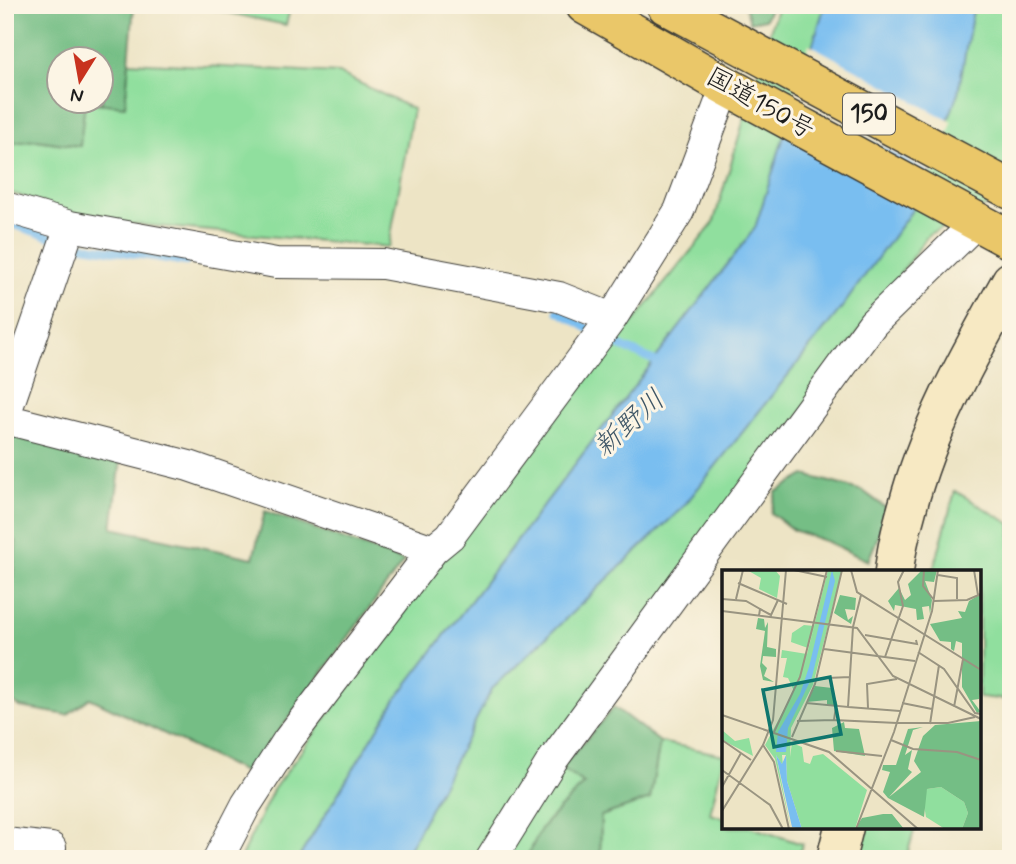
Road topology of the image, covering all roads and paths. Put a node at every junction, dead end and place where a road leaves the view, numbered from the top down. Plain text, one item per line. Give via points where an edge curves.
1 (585, 5) edge
2 (666, 5) edge
3 (735, 91) junction
4 (1011, 190) edge
5 (5, 207) edge
6 (965, 215) junction
7 (70, 226) junction
8 (1011, 240) edge
9 (1011, 281) edge
10 (612, 318) junction
11 (5, 417) edge
12 (433, 550) junction
13 (894, 570) edge
14 (844, 829) edge
15 (5, 843) edge
16 (51, 849) dead end
17 (218, 859) edge
18 (491, 859) edge
19 (836, 859) edge

1 - 3 highway, 国道150号 / 150
2 - 4 highway, 国道150号 / 150
3 - 6 highway, 国道150号 / 150
3 - 10 street via 679,211
5 - 7 street
6 - 8 highway, 国道150号 / 150
6 - 18 street via 873,323 552,761
7 - 10 street via 276,263 383,264 559,298
7 - 11 street
9 - 13 street via 943,405 914,483
10 - 12 street via 450,536
11 - 12 street via 189,466
12 - 17 street via 288,740
14 - 19 street
15 - 16 street

